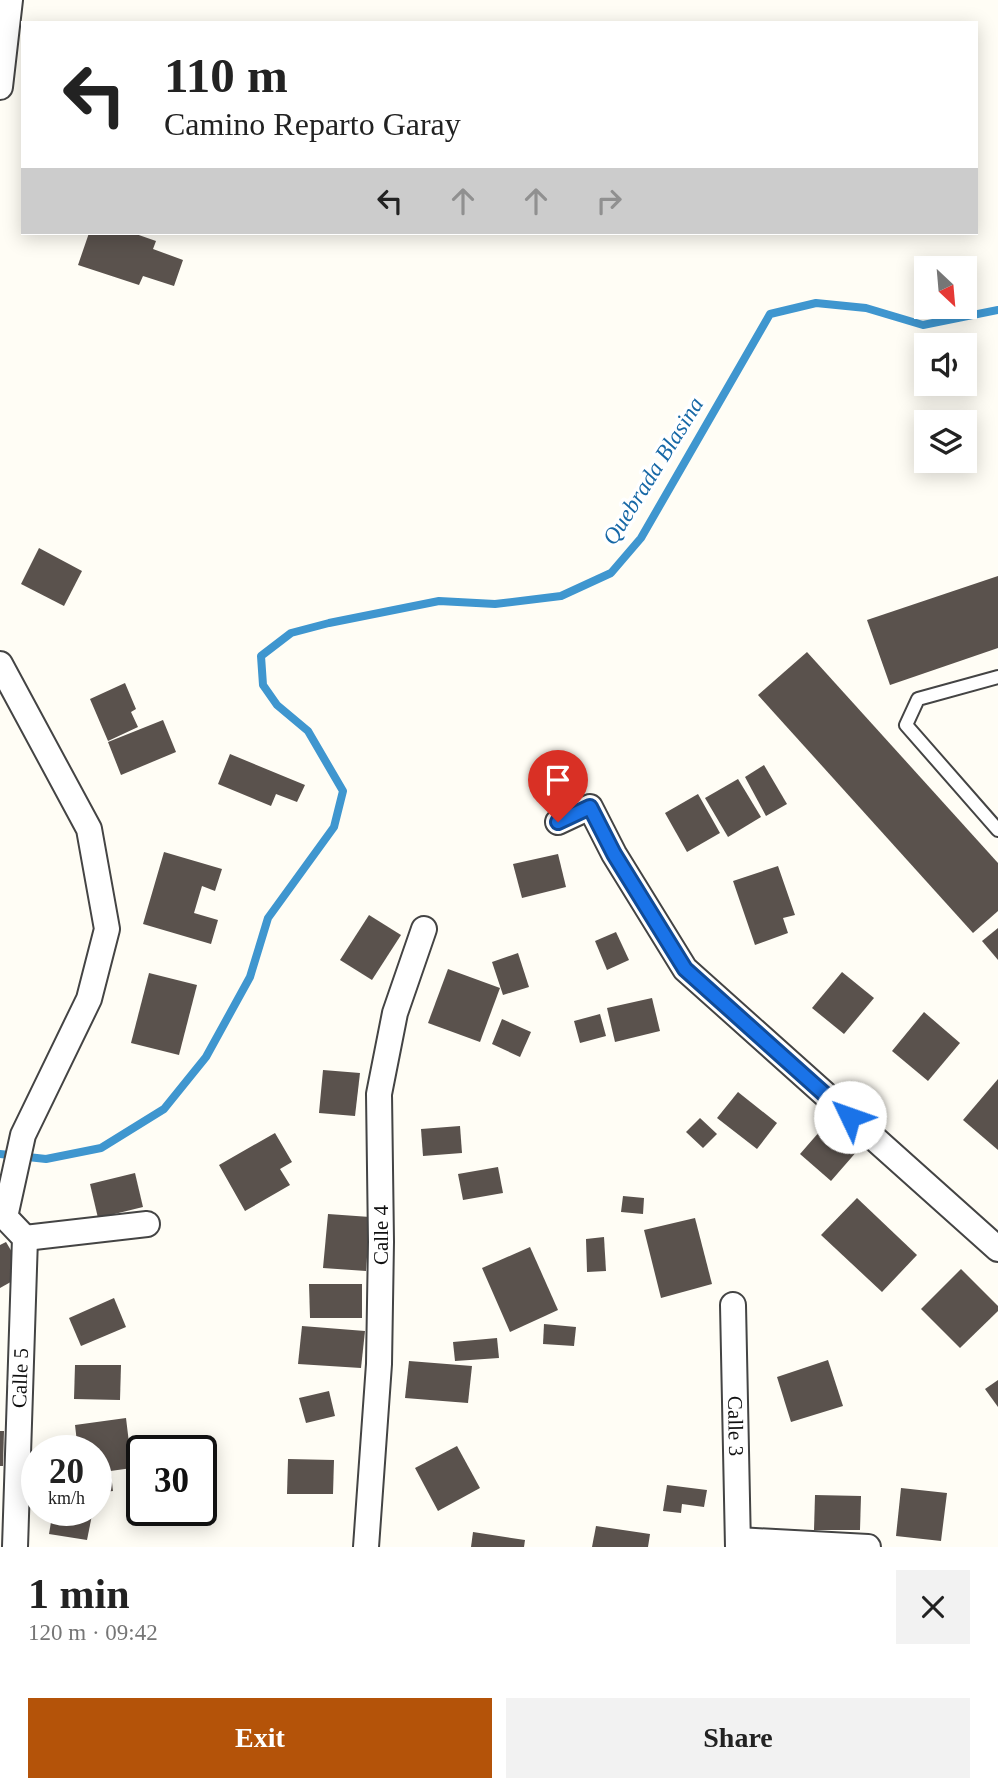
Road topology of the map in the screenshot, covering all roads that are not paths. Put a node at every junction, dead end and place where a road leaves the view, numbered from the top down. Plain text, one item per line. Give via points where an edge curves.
1 (10, 0) edge
2 (0, 87) edge
3 (0, 664) edge
4 (998, 677) edge
5 (558, 822) dead end
6 (998, 830) edge
7 (424, 929) dead end
8 (2, 1219) edge
9 (147, 1224) dead end
10 (25, 1238) junction
11 (998, 1249) edge
12 (733, 1305) dead end
13 (738, 1544) edge
14 (15, 1547) edge
15 (366, 1547) edge
16 (868, 1547) edge

1 - 2 street
3 - 8 street via 89,829 107,929 89,999 22,1139
4 - 6 lane via 918,699 906,725
5 - 11 street via 590,807 685,969
7 - 15 street, Calle 4 via 395,1013 379,1094 379,1364
8 - 10 street
9 - 10 street
10 - 14 street, Calle 5
12 - 13 street, Calle 3
13 - 16 street

